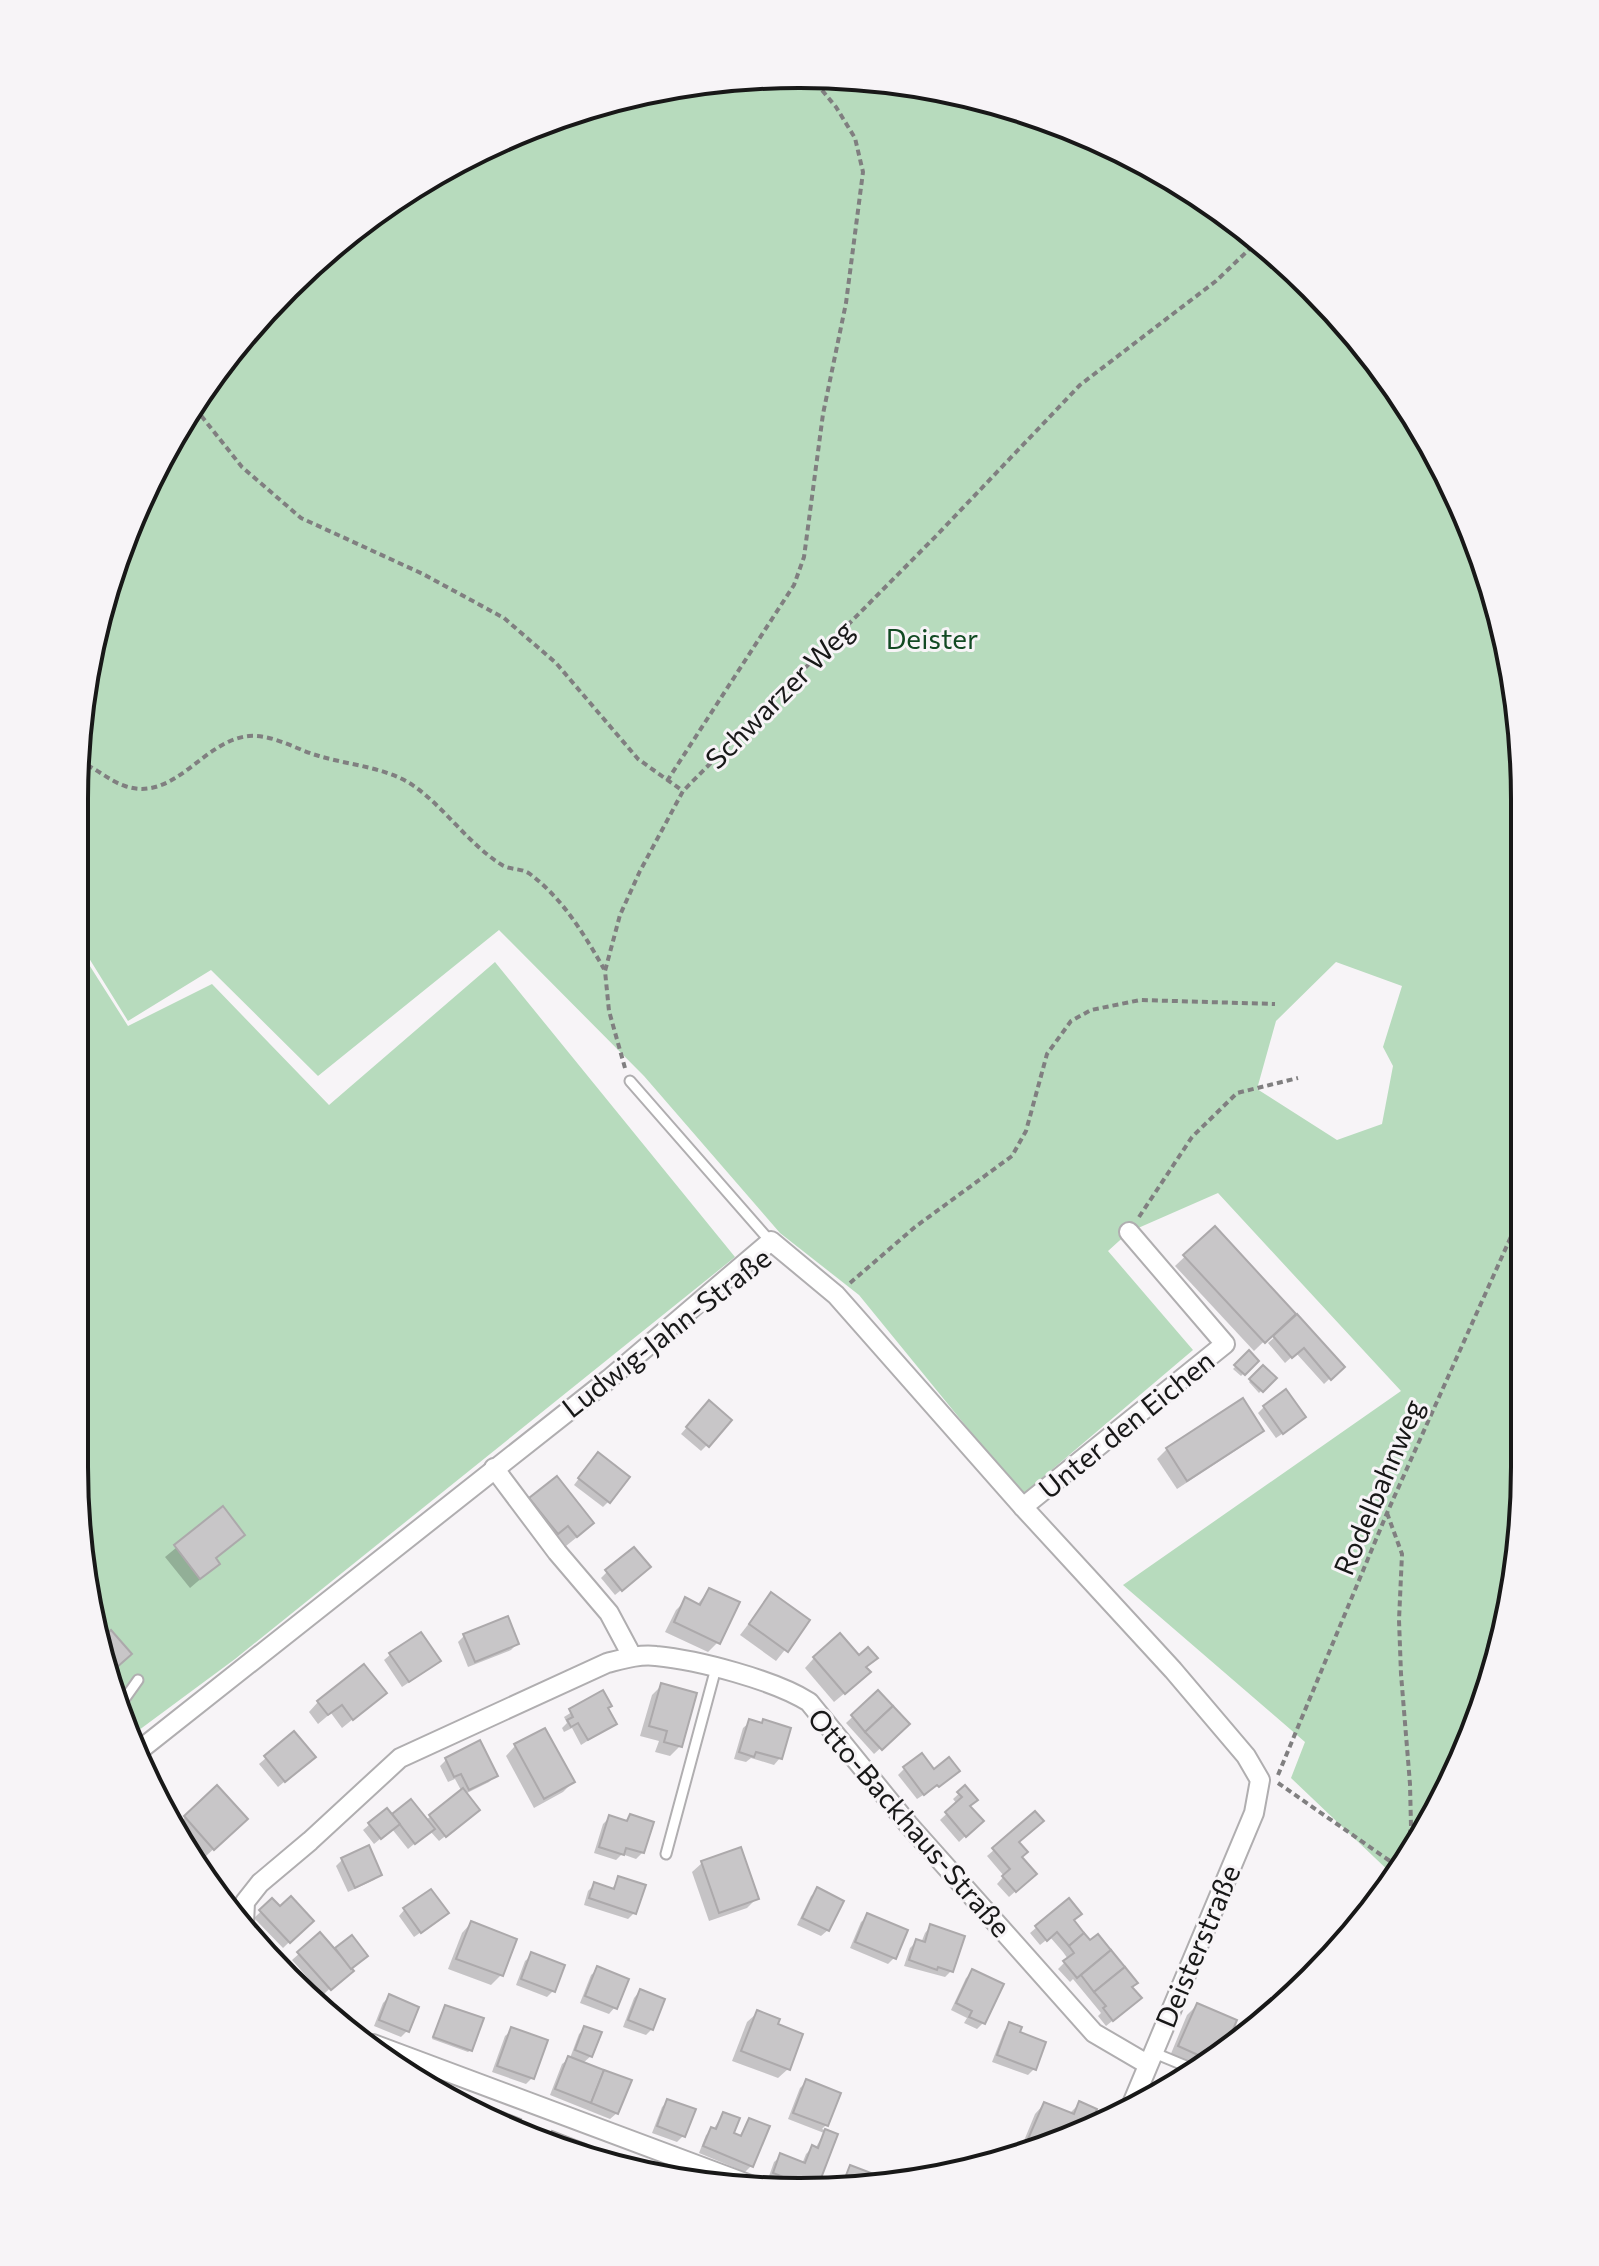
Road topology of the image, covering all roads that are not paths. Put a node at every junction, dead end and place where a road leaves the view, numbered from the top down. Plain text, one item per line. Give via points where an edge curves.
1 (630, 1081) road end
2 (1129, 1232) road end
3 (771, 1241) junction
4 (494, 1468) junction
5 (1023, 1507) junction
6 (632, 1656) junction
7 (716, 1668) junction
8 (138, 1680) dead end
9 (126, 1696) edge
10 (145, 1746) edge
11 (1268, 1780) joint
12 (666, 1854) dead end
13 (245, 1911) edge
14 (397, 2053) edge
15 (1150, 2058) junction
16 (1182, 2066) edge
17 (1136, 2093) edge
18 (718, 2173) edge

1 - 3 lane
2 - 5 street, Unter den Eichen via 1225,1344
3 - 4 street, Ludwig-Jahn-Straße via 609,1379
3 - 5 street, Ludwig-Jahn-Straße via 836,1295
4 - 6 street via 609,1613
4 - 10 street, Ludwig-Jahn-Straße
5 - 11 street, Ludwig-Jahn-Straße
6 - 7 street, Otto-Backhaus-Straße
6 - 13 street, Otto-Backhaus-Straße via 400,1758 260,1883 245,1902
7 - 12 lane
7 - 15 street, Otto-Backhaus-Straße via 809,1702 908,1824 1094,2033
8 - 9 lane
11 - 15 street, Deisterstraße
14 - 18 street
15 - 16 lane
15 - 17 street, Deisterstraße

